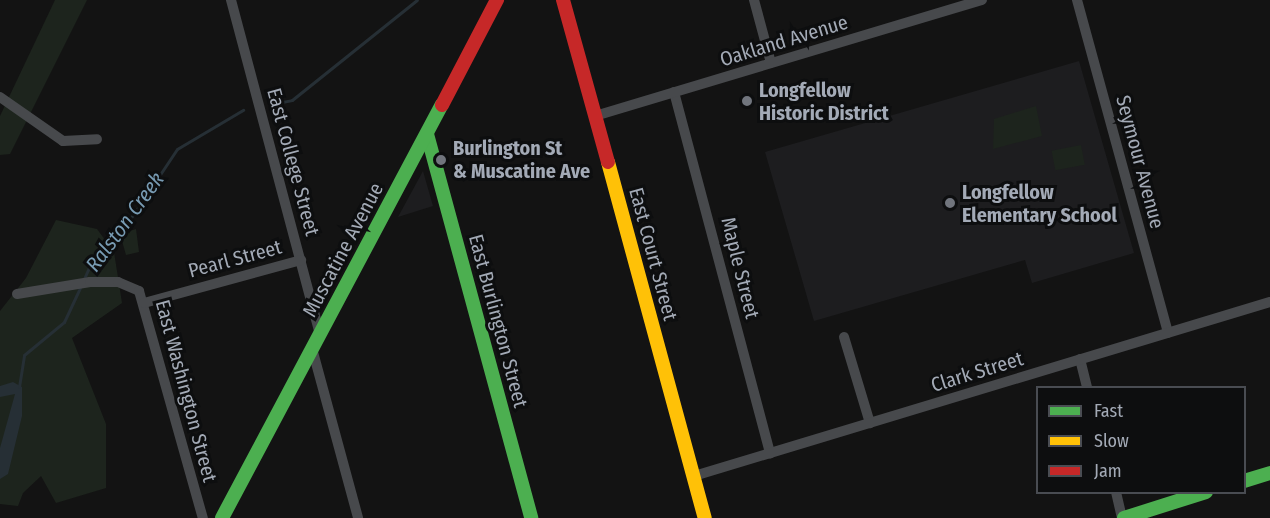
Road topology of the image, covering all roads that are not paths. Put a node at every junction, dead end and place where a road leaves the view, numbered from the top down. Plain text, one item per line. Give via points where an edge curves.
1 (231, 0) edge
2 (497, 0) edge
3 (563, 0) edge
4 (754, 0) edge
5 (982, 0) edge
6 (1077, 0) edge
7 (771, 63) junction
8 (674, 92) junction
9 (0, 97) edge
10 (595, 116) junction
11 (427, 134) junction
12 (97, 139) dead end
13 (301, 260) junction
14 (17, 294) dead end
15 (1270, 302) edge
16 (144, 303) junction
17 (1168, 333) junction
18 (320, 334) junction
19 (844, 337) dead end
20 (313, 352) junction
21 (1080, 359) junction
22 (1087, 386) edge
23 (870, 423) junction
24 (770, 453) junction
25 (1270, 473) edge
26 (694, 476) junction
27 (1246, 481) edge
28 (1117, 494) edge
29 (1200, 494) edge
30 (203, 518) edge
31 (222, 518) edge
32 (358, 518) edge
33 (531, 518) edge
34 (705, 518) edge
35 (1123, 518) edge

1 - 13 street, East College Street
2 - 11 street, Muscatine Avenue
3 - 10 street, East Court Street
4 - 7 street
5 - 7 street, Oakland Avenue
6 - 17 street, Seymour Avenue
7 - 8 street, Oakland Avenue
8 - 10 street, Oakland Avenue
8 - 24 street, Maple Street
9 - 12 street via 63,141
10 - 26 street, East Court Street
11 - 18 street, Muscatine Avenue
11 - 33 street, East Burlington Street
13 - 16 street, Pearl Street
13 - 18 street, East College Street
14 - 16 street, East Washington Street via 90,282 129,285 139,291
15 - 17 street, Clark Street
16 - 30 street, East Washington Street
17 - 21 street, Clark Street
18 - 20 street, Muscatine Avenue
19 - 23 street
20 - 31 street, Muscatine Avenue
20 - 32 street
21 - 22 street
21 - 23 street, Clark Street
23 - 24 street, Clark Street
24 - 26 street, Clark Street
25 - 27 street
26 - 34 street, East Court Street
28 - 35 street
29 - 35 street

